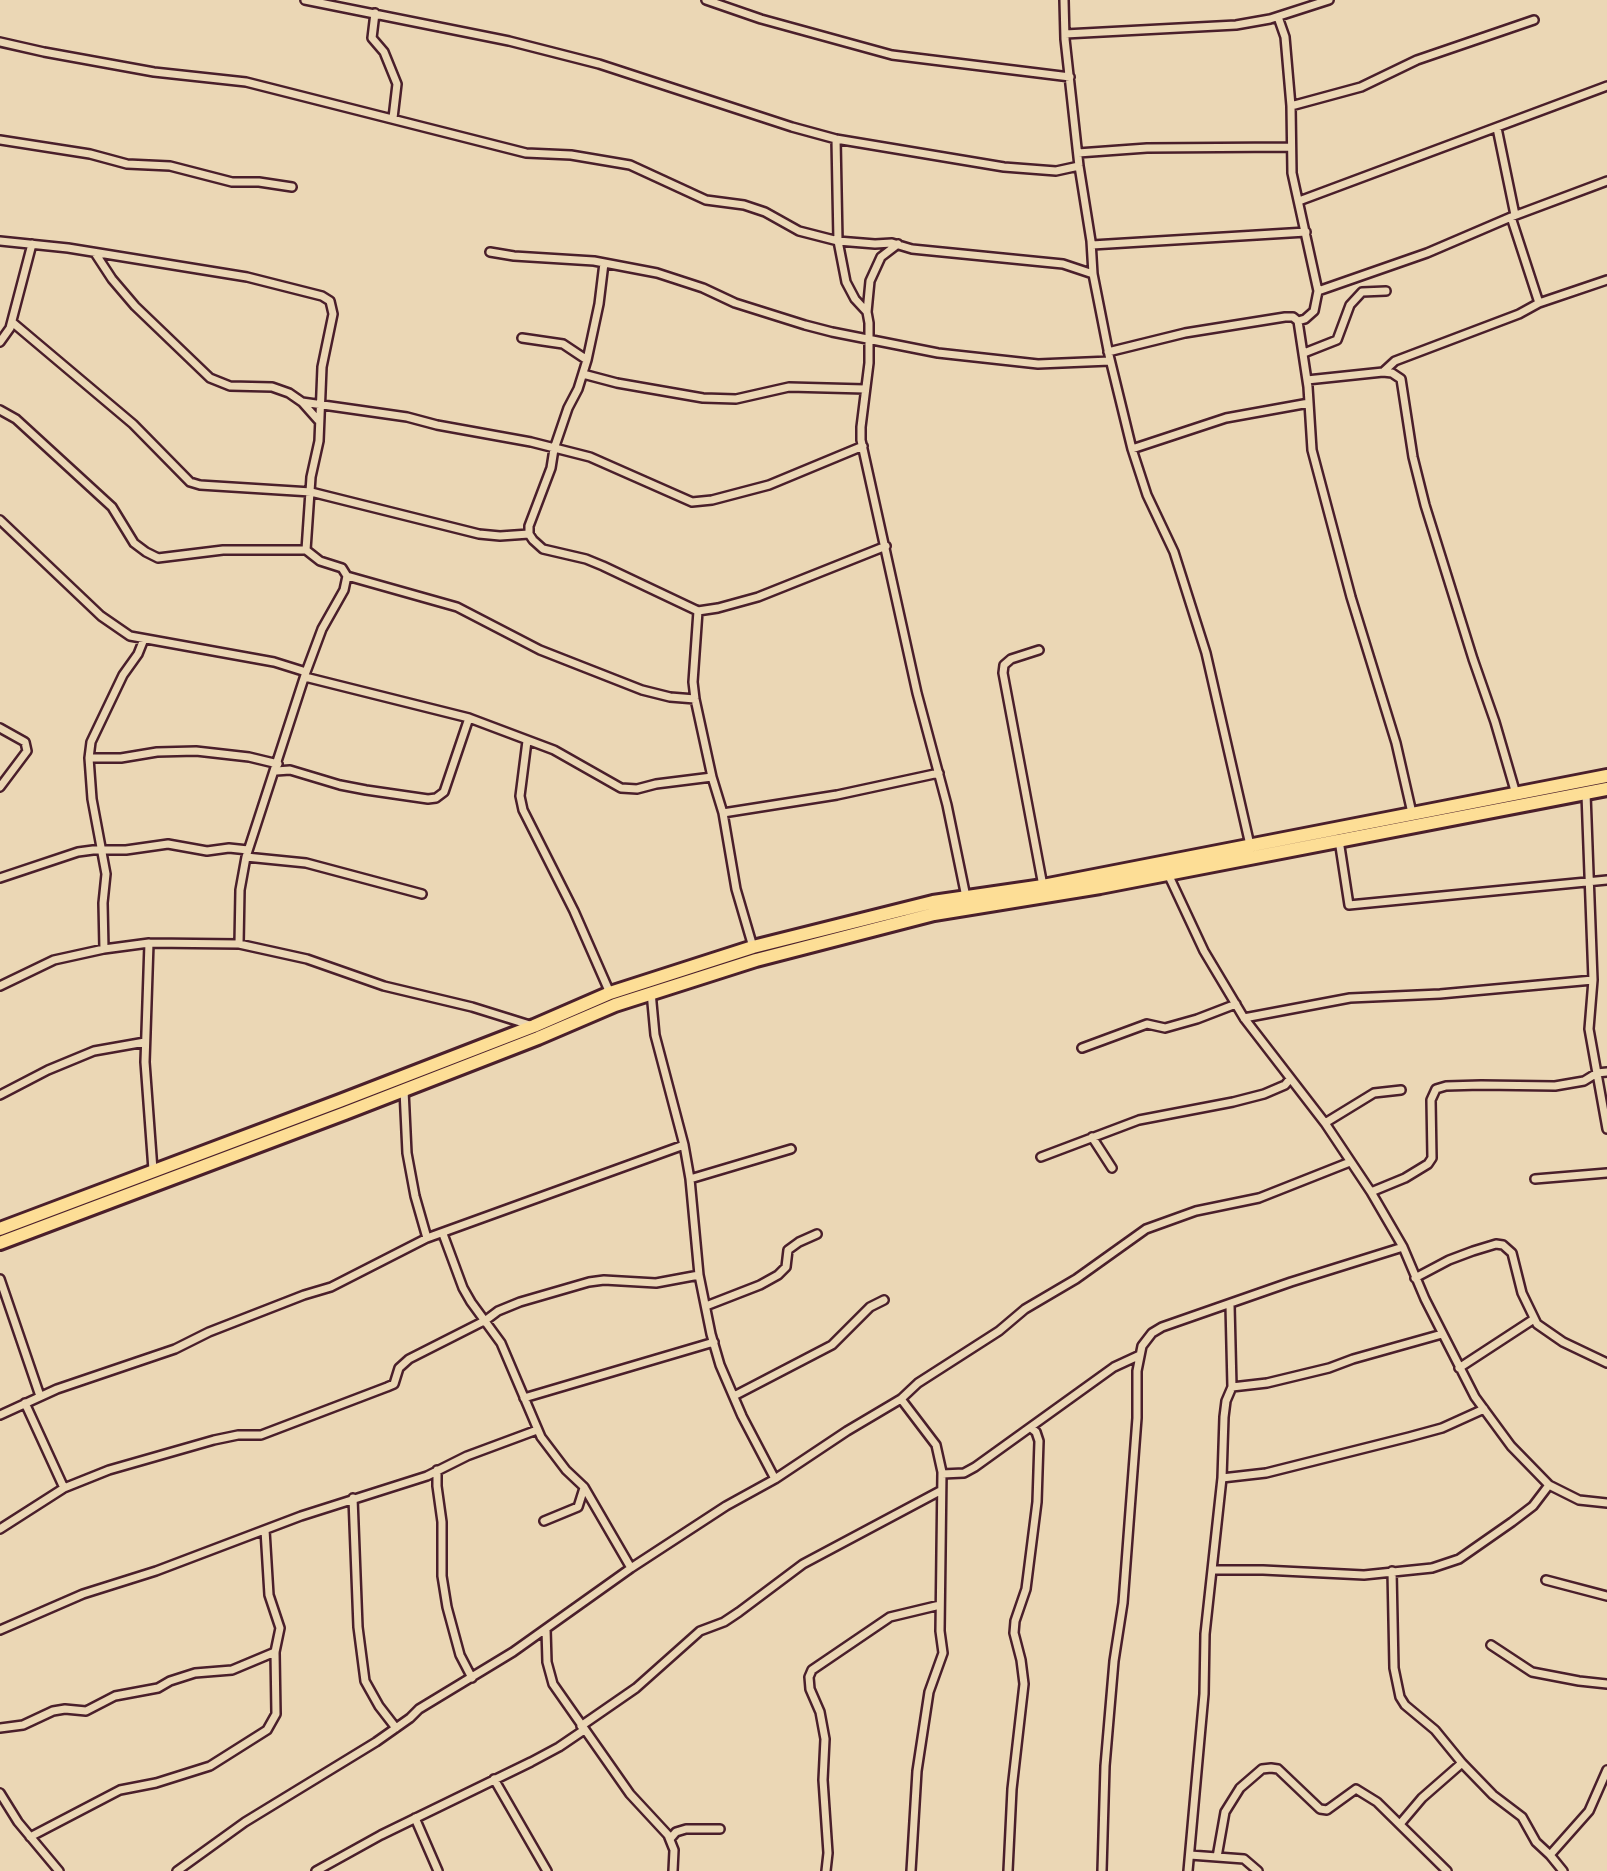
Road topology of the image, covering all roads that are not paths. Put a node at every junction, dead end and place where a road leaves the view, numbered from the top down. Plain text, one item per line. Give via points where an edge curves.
1 (305, 0) edge
2 (706, 0) edge
3 (1064, 0) edge
4 (1329, 0) edge
5 (375, 13) junction
6 (1278, 17) junction
7 (1534, 20) dead end
8 (1065, 34) junction
9 (0, 42) edge
10 (1069, 77) junction
11 (1607, 86) edge
12 (1291, 106) junction
13 (393, 118) junction
14 (1497, 128) junction
15 (0, 139) edge
16 (836, 139) junction
17 (1291, 147) junction
18 (1078, 153) junction
19 (1079, 166) junction
20 (1607, 181) edge
21 (292, 187) dead end
22 (1300, 201) junction
23 (1513, 216) junction
24 (1306, 232) junction
25 (0, 241) edge
26 (838, 241) junction
27 (32, 244) junction
28 (898, 244) junction
29 (1092, 245) junction
30 (490, 252) dead end
31 (95, 253) junction
32 (604, 263) junction
33 (1093, 274) junction
34 (1607, 280) edge
35 (1318, 290) junction
36 (1387, 291) dead end
37 (1539, 303) junction
38 (867, 312) junction
39 (1298, 321) junction
40 (12, 322) junction
41 (522, 338) dead end
42 (869, 340) junction
43 (0, 342) edge
44 (1108, 352) junction
45 (1304, 353) junction
46 (587, 360) junction
47 (1110, 360) junction
48 (1384, 372) junction
49 (583, 374) junction
50 (1307, 380) junction
51 (865, 389) junction
52 (302, 402) junction
53 (1310, 403) junction
54 (320, 404) junction
55 (0, 410) edge
56 (318, 420) junction
57 (863, 446) junction
58 (554, 449) junction
59 (1132, 449) junction
60 (311, 492) junction
61 (0, 520) edge
62 (529, 534) junction
63 (886, 546) junction
64 (306, 550) junction
65 (347, 576) junction
66 (698, 611) junction
67 (144, 639) junction
68 (1039, 650) dead end
69 (306, 674) junction
70 (695, 698) junction
71 (469, 718) junction
72 (0, 728) edge
73 (527, 741) junction
74 (89, 758) junction
75 (277, 767) junction
76 (939, 773) junction
77 (1607, 776) edge
78 (712, 777) junction
79 (0, 787) edge
80 (1607, 789) edge
81 (1516, 793) junction
82 (1586, 794) junction
83 (723, 813) junction
84 (1412, 813) junction
85 (1339, 840) junction
86 (1250, 845) junction
87 (103, 850) junction
88 (247, 854) junction
89 (1168, 874) junction
90 (0, 878) edge
91 (1607, 880) edge
92 (1590, 883) junction
93 (1043, 886) junction
94 (422, 894) dead end
95 (966, 897) junction
96 (149, 943) junction
97 (239, 944) junction
98 (753, 947) junction
99 (104, 949) junction
100 (1592, 980) junction
101 (0, 986) edge
102 (651, 992) junction
103 (610, 993) junction
104 (1236, 1004) junction
105 (1244, 1018) junction
106 (534, 1026) junction
107 (145, 1042) junction
108 (1082, 1048) dead end
109 (1607, 1072) edge
110 (1597, 1073) junction
111 (1290, 1079) junction
112 (404, 1089) junction
113 (1401, 1090) dead end
114 (0, 1095) edge
115 (1325, 1124) junction
116 (1607, 1129) edge
117 (1092, 1137) junction
118 (684, 1144) junction
119 (791, 1149) dead end
120 (1041, 1157) dead end
121 (1350, 1162) junction
122 (1112, 1168) dead end
123 (153, 1170) junction
124 (1607, 1173) edge
125 (690, 1179) junction
126 (1535, 1179) dead end
127 (1371, 1192) junction
128 (0, 1229) edge
129 (443, 1234) junction
130 (817, 1234) dead end
131 (427, 1238) junction
132 (0, 1243) edge
133 (1403, 1247) junction
134 (699, 1275) junction
135 (1415, 1278) junction
136 (0, 1279) edge
137 (884, 1300) dead end
138 (1230, 1305) junction
139 (706, 1306) junction
140 (1534, 1319) junction
141 (486, 1321) junction
142 (1442, 1334) junction
143 (714, 1342) junction
144 (1140, 1355) junction
145 (1607, 1363) edge
146 (1459, 1368) junction
147 (1232, 1387) junction
148 (40, 1396) junction
149 (734, 1396) junction
150 (524, 1398) junction
151 (901, 1399) junction
152 (25, 1403) junction
153 (1484, 1409) junction
154 (0, 1415) edge
155 (1031, 1428) junction
156 (537, 1430) junction
157 (437, 1470) junction
158 (942, 1474) junction
159 (1222, 1478) junction
160 (775, 1479) junction
161 (1549, 1485) junction
162 (584, 1487) junction
163 (64, 1488) junction
164 (940, 1491) junction
165 (353, 1498) junction
166 (1607, 1503) edge
167 (544, 1521) dead end
168 (0, 1530) edge
169 (265, 1530) junction
170 (631, 1568) junction
171 (1212, 1570) junction
172 (1392, 1571) junction
173 (1546, 1580) dead end
174 (1607, 1596) edge
175 (940, 1605) junction
176 (546, 1629) junction
177 (0, 1630) edge
178 (1490, 1645) dead end
179 (275, 1652) junction
180 (472, 1678) junction
181 (1607, 1684) edge
182 (0, 1728) edge
183 (396, 1728) junction
184 (582, 1728) junction
185 (1462, 1763) junction
186 (1607, 1770) edge
187 (494, 1779) junction
188 (0, 1793) edge
189 (7, 1804) junction
190 (0, 1811) edge
191 (415, 1818) junction
192 (1400, 1824) junction
193 (720, 1829) dead end
194 (30, 1837) junction
195 (670, 1839) junction
196 (1190, 1855) junction
197 (1550, 1855) junction
198 (1217, 1857) junction
199 (59, 1871) edge
200 (177, 1871) edge
201 (316, 1871) edge
202 (438, 1871) edge
203 (548, 1871) edge
204 (673, 1871) edge
205 (826, 1871) edge
206 (911, 1871) edge
207 (1008, 1871) edge
208 (1102, 1871) edge
209 (1188, 1871) edge
210 (1258, 1871) edge
211 (1447, 1871) edge
212 (1563, 1871) edge

1 - 5 street
2 - 10 street via 892,55
3 - 8 street
4 - 6 street
5 - 13 street via 372,37 384,52 397,84
5 - 16 street via 599,64
6 - 8 street via 1236,24
6 - 12 street via 1285,37
7 - 12 street via 1417,60 1361,88
8 - 10 street
9 - 13 street via 154,72 246,82
10 - 18 street
11 - 14 street
12 - 17 street
13 - 26 street via 526,153 630,165 706,200 744,205 799,231
14 - 22 street
14 - 23 street
15 - 21 street via 127,164 170,166 232,182
16 - 19 street via 1004,167 1056,171
16 - 26 street
17 - 18 street
17 - 22 street
18 - 19 street
19 - 29 street
20 - 23 street
22 - 24 street
23 - 35 street via 1427,253
23 - 37 street
24 - 29 street
24 - 35 street
25 - 27 street
26 - 28 street
26 - 38 street via 846,282
27 - 31 street
27 - 40 street
28 - 33 street via 1063,264
28 - 38 street via 876,266
29 - 33 street
30 - 32 street
31 - 52 street via 135,306 211,378 230,386 272,387
31 - 54 street via 247,278 330,301 333,314
32 - 42 street via 657,273 735,303
32 - 46 street
33 - 44 street
34 - 37 street
35 - 39 street via 1314,311
36 - 45 street via 1362,292 1350,305 1337,341
37 - 48 street via 1395,361
38 - 42 street
39 - 44 street via 1285,317 1185,333
39 - 45 street
40 - 43 street
40 - 60 street via 133,425 190,482
41 - 46 street via 563,344
42 - 47 street via 1038,364
42 - 51 street
44 - 47 street
45 - 50 street
46 - 49 street
47 - 59 street
48 - 50 street
48 - 81 street via 1401,379 1425,505
49 - 51 street via 703,398 737,399 789,387
49 - 58 street
50 - 53 street
51 - 57 street
52 - 54 street
52 - 56 street
53 - 59 street via 1226,418
53 - 84 street via 1311,441 1319,478
54 - 56 street
54 - 58 street via 407,417
55 - 64 street via 16,419 112,506 134,543 158,558 223,550
56 - 60 street
57 - 58 street via 769,485 701,502 680,498 590,457
57 - 63 street
58 - 62 street
59 - 86 street via 1174,552 1206,653
60 - 62 street via 479,534
60 - 64 street
61 - 67 street via 109,623
62 - 66 street via 543,549 586,559
63 - 66 street via 758,597
63 - 76 street
64 - 65 street via 320,561 342,568
65 - 69 street
65 - 70 street via 457,607 540,650 642,690
66 - 70 street
67 - 69 street via 274,662
67 - 74 street via 91,742
68 - 93 street via 1011,659 1003,673
69 - 71 street
69 - 75 street
70 - 78 street
71 - 73 street
71 - 75 street via 444,792 436,798 340,785
72 - 79 street via 25,742 27,751
73 - 78 street via 566,755 624,789
73 - 103 street via 520,796 523,810
74 - 75 street via 196,751 249,757
74 - 87 street
75 - 88 street
76 - 83 street
76 - 95 street
77 - 81 highway
78 - 83 street
80 - 82 highway
81 - 84 highway
82 - 85 highway
82 - 92 street
83 - 98 street via 736,889
84 - 86 highway
85 - 89 highway
85 - 92 street via 1349,905
86 - 93 highway
87 - 88 street via 169,844 207,851 229,848
87 - 90 street via 78,852
87 - 99 street
88 - 94 street via 306,863
88 - 97 street via 240,890
89 - 102 highway via 934,914
89 - 104 street via 1204,951
91 - 92 street
92 - 100 street
93 - 95 highway
95 - 98 highway
96 - 97 street
96 - 99 street
96 - 107 street
97 - 106 street via 307,959 384,986
98 - 103 highway
99 - 101 street via 54,960
100 - 105 street via 1349,998
100 - 110 street via 1589,1029
102 - 112 highway
102 - 118 street via 655,1035
103 - 106 highway
104 - 105 street
104 - 108 street via 1165,1028 1150,1023 1136,1027
105 - 111 street
106 - 123 highway
107 - 114 street via 94,1051
107 - 123 street
109 - 110 street
110 - 116 street
110 - 127 street via 1584,1081 1556,1086 1446,1086 1436,1090 1431,1100 1429,1164
111 - 115 street
111 - 117 street via 1264,1094 1139,1120
112 - 131 street via 407,1153
112 - 132 highway
113 - 115 street via 1374,1093
115 - 121 street
117 - 120 street
117 - 122 street
118 - 125 street
118 - 129 street
119 - 125 street
121 - 127 street
121 - 151 street via 1259,1198 1196,1211 1146,1228
123 - 128 highway
124 - 126 street
125 - 134 street
127 - 133 street
129 - 131 street
129 - 141 street via 463,1288
130 - 139 street via 788,1250 786,1266 778,1275
131 - 148 street via 331,1287
133 - 135 street
133 - 138 street
134 - 139 street
134 - 141 street via 656,1283 604,1280 574,1285 520,1302
135 - 140 street via 1449,1260 1503,1245 1512,1253
135 - 142 street
136 - 148 street
137 - 149 street via 870,1307 832,1345
138 - 144 street via 1161,1327 1145,1341
138 - 147 street
139 - 143 street
140 - 145 street via 1563,1342
140 - 146 street
141 - 150 street
141 - 163 street via 409,1359 394,1384 387,1387 261,1435 214,1440
142 - 146 street
142 - 147 street via 1329,1368
143 - 149 street
143 - 150 street
144 - 155 street via 1114,1367
144 - 208 street via 1124,1590 1105,1766
146 - 153 street
147 - 159 street via 1224,1417
148 - 152 street
149 - 160 street
150 - 156 street
151 - 158 street via 936,1445
151 - 160 street
152 - 154 street
152 - 163 street
153 - 159 street via 1409,1437 1266,1473
153 - 161 street via 1511,1446
155 - 158 street via 964,1473
155 - 207 street via 1039,1441 1037,1502 1026,1589 1014,1621 1024,1684
156 - 157 street
156 - 162 street via 548,1449
157 - 165 street
157 - 180 street via 447,1606 460,1655
158 - 164 street
159 - 171 street
160 - 170 street
161 - 166 street via 1578,1500
161 - 172 street via 1533,1506 1459,1559 1432,1568
162 - 167 street via 578,1507
162 - 170 street
163 - 168 street
164 - 175 street
164 - 184 street via 803,1564 724,1622 700,1631
165 - 169 street
165 - 183 street via 365,1681
169 - 177 street via 83,1594
169 - 179 street via 268,1595 280,1628
170 - 176 street
171 - 172 street via 1364,1575
171 - 196 street
172 - 185 street via 1399,1697
173 - 174 street
175 - 205 street via 890,1616 812,1670 810,1689 825,1739
175 - 206 street via 943,1653 928,1701 915,1790
176 - 180 street
176 - 184 street via 553,1684
178 - 181 street via 1532,1672
179 - 182 street via 232,1670 195,1673 158,1688 115,1696 86,1712 53,1711 23,1725
179 - 194 street via 276,1713 262,1734 210,1766 120,1790
180 - 183 street
183 - 200 street via 245,1822
184 - 187 street via 559,1747
184 - 195 street
185 - 192 street
185 - 197 street via 1521,1817
186 - 197 street via 1589,1811
187 - 191 street
187 - 203 street
188 - 189 street
189 - 190 street
189 - 194 street
191 - 201 street
191 - 202 street
192 - 198 street via 1356,1789 1327,1810 1320,1809 1278,1769 1262,1769 1240,1788 1225,1812
192 - 211 street
193 - 195 street via 686,1829
194 - 199 street
195 - 204 street
196 - 198 street
196 - 209 street
197 - 212 street
198 - 210 street via 1244,1859

